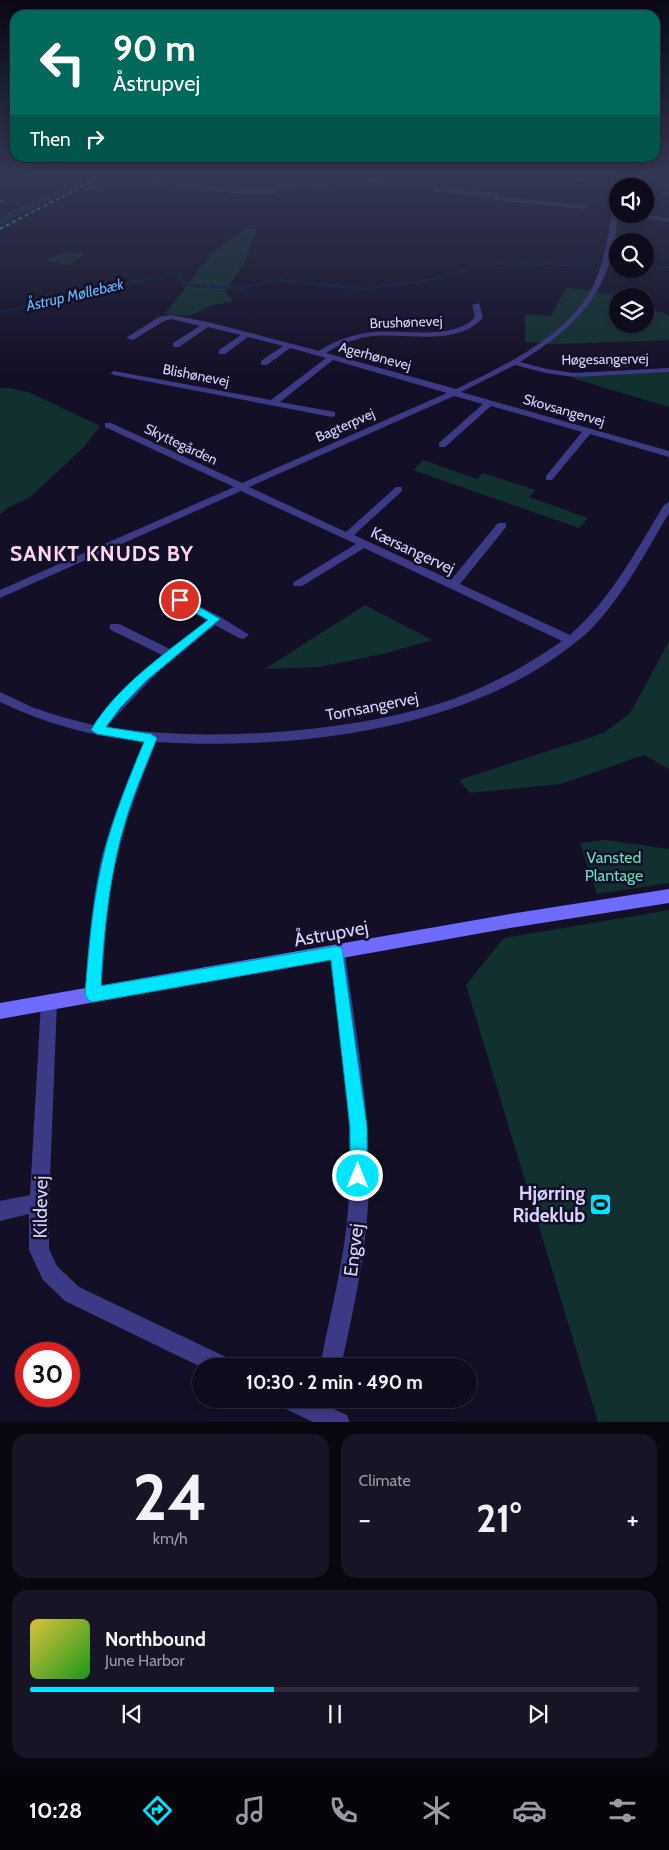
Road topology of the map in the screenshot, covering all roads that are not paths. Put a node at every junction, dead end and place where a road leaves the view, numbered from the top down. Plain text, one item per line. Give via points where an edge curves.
1 (609, 240) edge
2 (476, 304) dead end
3 (208, 324) junction
4 (247, 334) junction
5 (130, 338) dead end
6 (176, 345) dead end
7 (289, 345) junction
8 (222, 352) dead end
9 (320, 354) junction
10 (332, 357) junction
11 (513, 362) junction
12 (264, 363) dead end
13 (669, 370) edge
14 (114, 374) dead end
15 (453, 391) junction
16 (273, 403) junction
17 (489, 403) junction
18 (332, 414) dead end
19 (108, 425) dead end
20 (588, 431) junction
21 (442, 445) dead end
22 (669, 454) edge
23 (549, 478) dead end
24 (241, 488) junction
25 (399, 489) dead end
26 (669, 505) edge
27 (502, 525) dead end
28 (346, 537) junction
29 (363, 544) junction
30 (298, 584) dead end
31 (452, 586) junction
32 (0, 594) edge
33 (180, 600) dead end
34 (215, 619) junction
35 (116, 627) dead end
36 (243, 635) dead end
37 (571, 640) junction
38 (170, 654) junction
39 (2, 701) edge
40 (97, 730) junction
41 (151, 738) junction
42 (669, 896) edge
43 (337, 953) junction
44 (93, 994) junction
45 (49, 1002) junction
46 (0, 1011) edge
47 (39, 1203) junction
48 (0, 1211) edge
49 (206, 1358) edge
50 (332, 1358) edge
51 (323, 1408) edge
52 (339, 1422) edge

1 - 11 street, Bagterpvej via 600,276 583,308 561,331
2 - 9 street, Brushønevej via 478,319 459,330 439,334 362,336 338,343
3 - 4 street, Agerhønevej
3 - 5 street, Agerhønevej via 167,317
3 - 6 street
4 - 7 street, Agerhønevej
4 - 8 street
7 - 9 street, Agerhønevej
7 - 12 street
9 - 10 street, Agerhønevej
10 - 15 street, Agerhønevej
10 - 16 street
11 - 13 street, Høgesangervej via 574,375
11 - 15 street, Bagterpvej
14 - 16 street, Blishønevej
15 - 17 street, Skovsangervej
15 - 24 street, Bagterpvej
16 - 18 street, Blishønevej
17 - 20 street, Skovsangervej
17 - 21 street
19 - 24 street, Skyttegården
20 - 22 street, Skovsangervej
20 - 23 street
24 - 28 street, Kærsangervej
24 - 32 street, Bagterpvej
25 - 28 street
26 - 37 street, Tornsangervej via 599,614
27 - 31 street
28 - 29 street, Kærsangervej
29 - 30 street
29 - 31 street, Kærsangervej
31 - 37 street, Kærsangervej
33 - 34 street
34 - 36 street
34 - 38 street
35 - 38 street
37 - 41 street, Tornsangervej via 534,667 501,685 409,718 302,734 200,740
38 - 40 street via 123,698
39 - 40 street, Tornsangervej
40 - 41 street, Tornsangervej
41 - 44 street via 122,812 112,848 97,929
42 - 43 street, Åstrupvej
43 - 44 street, Åstrupvej
43 - 50 street, Engvej via 359,1127 358,1209 349,1285
44 - 45 street, Åstrupvej
45 - 46 street, Åstrupvej
45 - 47 street, Kildevej
47 - 48 street
47 - 49 street, Kildevej via 39,1250 50,1273 72,1294
51 - 52 street

